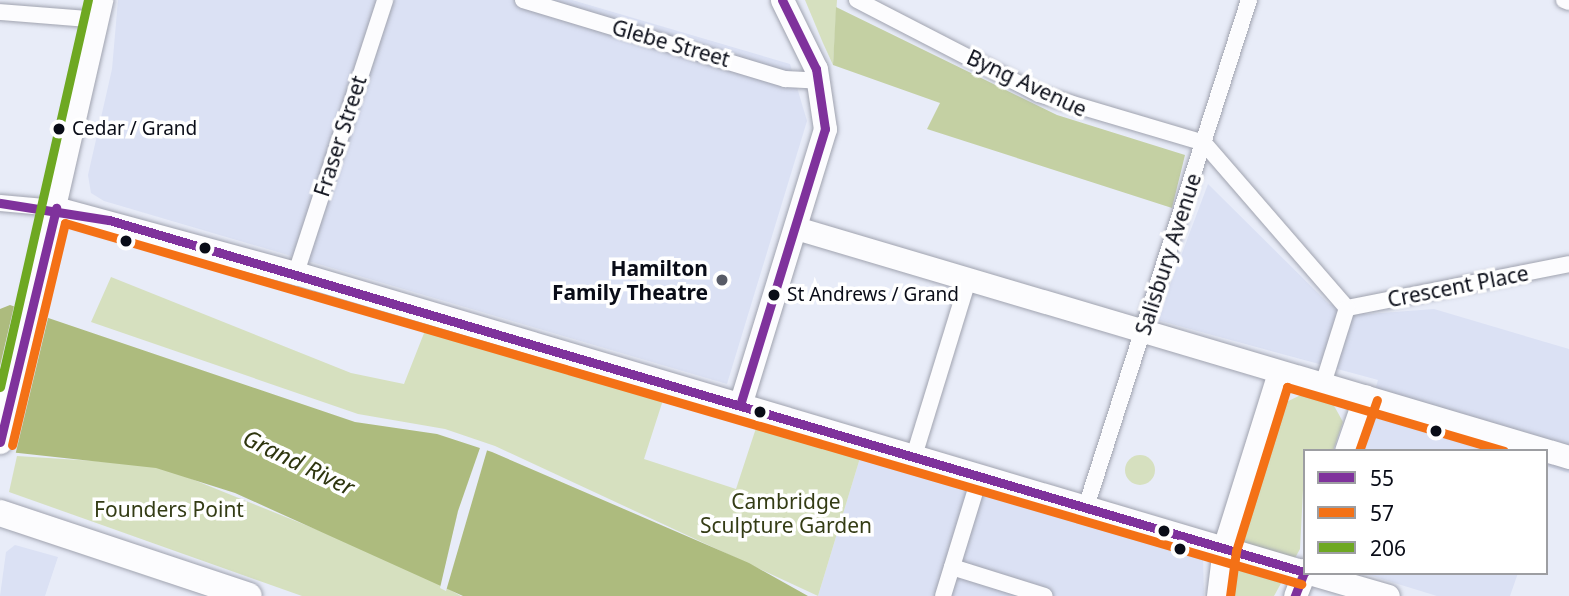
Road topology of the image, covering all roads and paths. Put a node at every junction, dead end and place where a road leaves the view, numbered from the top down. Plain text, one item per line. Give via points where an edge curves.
1 (385, 0) edge
2 (523, 0) edge
3 (782, 0) edge
4 (857, 0) edge
5 (1249, 0) edge
6 (1564, 0) edge
7 (1569, 2) edge
8 (100, 10) edge
9 (0, 12) edge
10 (820, 81) junction
11 (1205, 143) junction
12 (0, 203) edge
13 (56, 208) junction
14 (796, 228) junction
15 (1569, 264) edge
16 (296, 273) junction
17 (968, 280) junction
18 (1347, 309) junction
19 (1140, 331) junction
20 (1279, 372) junction
21 (1323, 384) junction
22 (1365, 397) junction
23 (740, 405) junction
24 (0, 442) edge
25 (1347, 449) edge
26 (1542, 449) edge
27 (1548, 451) edge
28 (914, 456) junction
29 (1569, 457) edge
30 (979, 476) junction
31 (1086, 507) junction
32 (0, 513) edge
33 (1224, 548) junction
34 (952, 568) junction
35 (1303, 571) edge
36 (1305, 575) edge
37 (1316, 575) edge
38 (249, 596) edge
39 (943, 596) edge
40 (1045, 596) edge
41 (1218, 596) edge
42 (1295, 596) edge
43 (1388, 596) edge

1 - 16 street, Fraser Street
2 - 10 street, Glebe Street via 785,79
3 - 10 main road
4 - 11 street, Byng Avenue via 1040,94 1136,128
5 - 11 street, Salisbury Avenue
6 - 7 street
8 - 9 street
8 - 13 main road
10 - 14 main road via 825,129
11 - 18 street
11 - 19 street, Salisbury Avenue
12 - 13 street
13 - 16 main road
13 - 24 main road
14 - 17 main road
14 - 23 main road
15 - 18 street, Crescent Place
16 - 23 main road
17 - 19 main road
17 - 28 street
18 - 21 street
19 - 20 main road
19 - 31 street, Salisbury Avenue
20 - 21 main road
20 - 33 main road
21 - 22 main road
22 - 25 main road
22 - 26 main road
23 - 28 main road
27 - 29 main road
28 - 30 main road
30 - 31 main road
30 - 34 street
31 - 33 main road
32 - 38 main road
33 - 35 main road
33 - 41 main road
34 - 39 street
34 - 40 street
36 - 42 main road
37 - 43 main road

